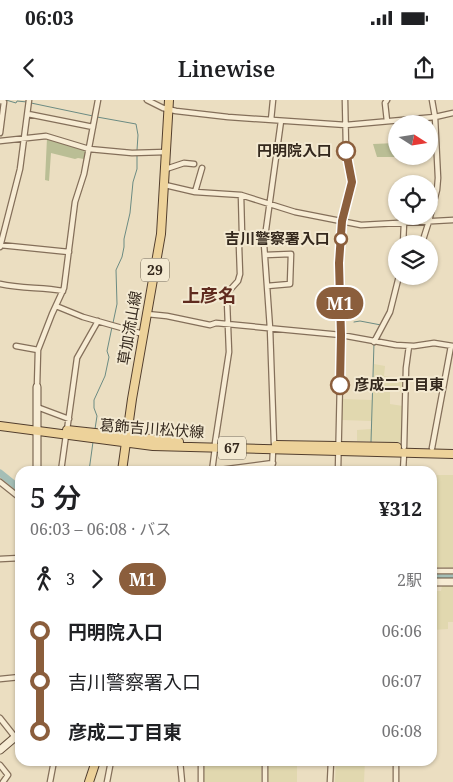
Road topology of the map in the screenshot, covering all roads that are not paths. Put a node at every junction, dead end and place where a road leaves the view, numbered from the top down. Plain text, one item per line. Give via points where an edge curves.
1 (29, 100) edge
2 (98, 100) edge
3 (147, 100) edge
4 (169, 100) edge
5 (273, 100) edge
6 (345, 100) edge
7 (387, 100) edge
8 (432, 100) edge
9 (0, 101) edge
10 (168, 110) junction
11 (453, 113) edge
12 (28, 114) junction
13 (435, 115) edge
14 (438, 116) edge
15 (271, 120) junction
16 (281, 121) junction
17 (387, 121) joint
18 (346, 125) junction
19 (93, 127) junction
20 (0, 133) edge
21 (23, 138) junction
22 (0, 141) edge
23 (89, 149) junction
24 (166, 152) junction
25 (194, 164) dead end
26 (202, 168) dead end
27 (166, 169) junction
28 (165, 185) junction
29 (195, 192) junction
30 (241, 195) junction
31 (270, 204) junction
32 (453, 220) edge
33 (342, 221) junction
34 (438, 221) edge
35 (388, 224) edge
36 (0, 246) edge
37 (69, 252) junction
38 (265, 255) junction
39 (0, 284) edge
40 (397, 285) edge
41 (267, 286) junction
42 (63, 291) junction
43 (56, 306) junction
44 (147, 314) junction
45 (98, 321) junction
46 (227, 324) junction
47 (270, 328) junction
48 (143, 334) junction
49 (341, 335) junction
50 (374, 342) junction
51 (16, 346) dead end
52 (409, 346) junction
53 (452, 346) edge
54 (38, 350) junction
55 (37, 387) joint
56 (37, 407) junction
57 (69, 419) junction
58 (0, 422) edge
59 (0, 426) edge
60 (37, 429) junction
61 (67, 432) junction
62 (126, 440) junction
63 (215, 446) junction
64 (274, 447) junction
65 (339, 448) junction
66 (432, 448) junction
67 (453, 448) edge
68 (404, 450) junction
69 (453, 454) edge
70 (273, 463) junction
71 (37, 466) edge
72 (62, 466) edge
73 (123, 466) edge
74 (213, 466) edge
75 (250, 466) edge
76 (273, 466) edge
77 (338, 466) edge
78 (403, 466) edge
79 (0, 482) edge
80 (15, 494) edge
81 (15, 558) edge
82 (0, 560) edge
83 (437, 571) edge
84 (453, 571) edge
85 (437, 582) edge
86 (453, 582) edge
87 (15, 678) edge
88 (0, 679) edge
89 (0, 718) edge
90 (15, 732) edge
91 (15, 738) edge
92 (0, 750) edge
93 (0, 765) edge
94 (53, 766) edge
95 (94, 766) edge
96 (110, 766) edge
97 (180, 766) edge
98 (201, 766) edge
99 (265, 766) edge
100 (331, 766) edge
101 (396, 766) edge
102 (4, 782) edge
103 (50, 782) edge
104 (89, 782) edge
105 (107, 782) edge
106 (182, 782) edge
107 (201, 782) edge
108 (265, 782) edge
109 (330, 782) edge
110 (396, 782) edge

1 - 12 street
2 - 19 street
3 - 10 street
4 - 10 main road, 草加流山線 / 29
5 - 15 street
6 - 18 street
7 - 17 street
8 - 13 street
9 - 20 street via 4,102
10 - 15 street
10 - 24 main road, 草加流山線 / 29
11 - 14 street
12 - 19 street
12 - 21 street
15 - 16 street
16 - 18 street
16 - 31 street
17 - 18 street
18 - 33 street via 352,182
19 - 23 street
21 - 22 street
21 - 23 street via 46,136
21 - 36 street via 20,168
23 - 24 street
23 - 37 street via 75,202
24 - 27 main road, 草加流山線 / 29
25 - 27 street via 184,163
26 - 29 street
27 - 28 main road, 草加流山線 / 29
28 - 29 street
28 - 44 main road, 草加流山線 / 29 via 161,234
29 - 30 street
30 - 31 street
30 - 46 street via 240,274 229,291
31 - 33 street
31 - 38 street
32 - 34 street
33 - 35 street via 361,225
33 - 49 street via 339,263
36 - 37 street
37 - 42 street
38 - 41 street
38 - 41 street via 291,254 290,284
39 - 42 street
40 - 50 street via 390,312
41 - 47 street
42 - 43 street
43 - 45 street
43 - 54 street
44 - 46 street via 210,325
44 - 48 main road, 草加流山線 / 29
45 - 48 street
45 - 57 street via 77,358
46 - 47 street
46 - 63 street via 229,352
47 - 49 street
47 - 64 street
48 - 62 main road, 草加流山線 / 29
49 - 50 street
49 - 65 street
50 - 52 street
51 - 54 street
52 - 53 street via 434,343
52 - 68 street
53 - 66 street
54 - 55 street
55 - 56 street
56 - 57 street
56 - 60 street
57 - 61 street
58 - 60 main road, 葛飾吉川松伏線 / 67
59 - 60 main road, 葛飾吉川松伏線 / 67
60 - 61 main road, 葛飾吉川松伏線 / 67
60 - 71 street
61 - 62 main road, 葛飾吉川松伏線 / 67
61 - 72 street
62 - 63 main road, 葛飾吉川松伏線 / 67
62 - 73 main road, 草加流山線 / 29
63 - 64 main road, 葛飾吉川松伏線 / 67
63 - 74 street
64 - 65 main road, 葛飾吉川松伏線 / 67
64 - 70 street
65 - 68 main road, 葛飾吉川松伏線 / 67
65 - 77 street
66 - 67 main road, 葛飾吉川松伏線 / 67
66 - 68 main road, 葛飾吉川松伏線 / 67
68 - 69 main road, 葛飾吉川松伏線 / 67
68 - 78 street
70 - 75 street
70 - 76 street
79 - 80 street
81 - 82 street
83 - 84 street
85 - 86 street
87 - 88 street
89 - 90 street
91 - 92 street
93 - 102 street via 8,775
94 - 103 street
95 - 104 main road
96 - 105 street
97 - 106 street
98 - 107 street
99 - 108 street
100 - 109 street
101 - 110 street

